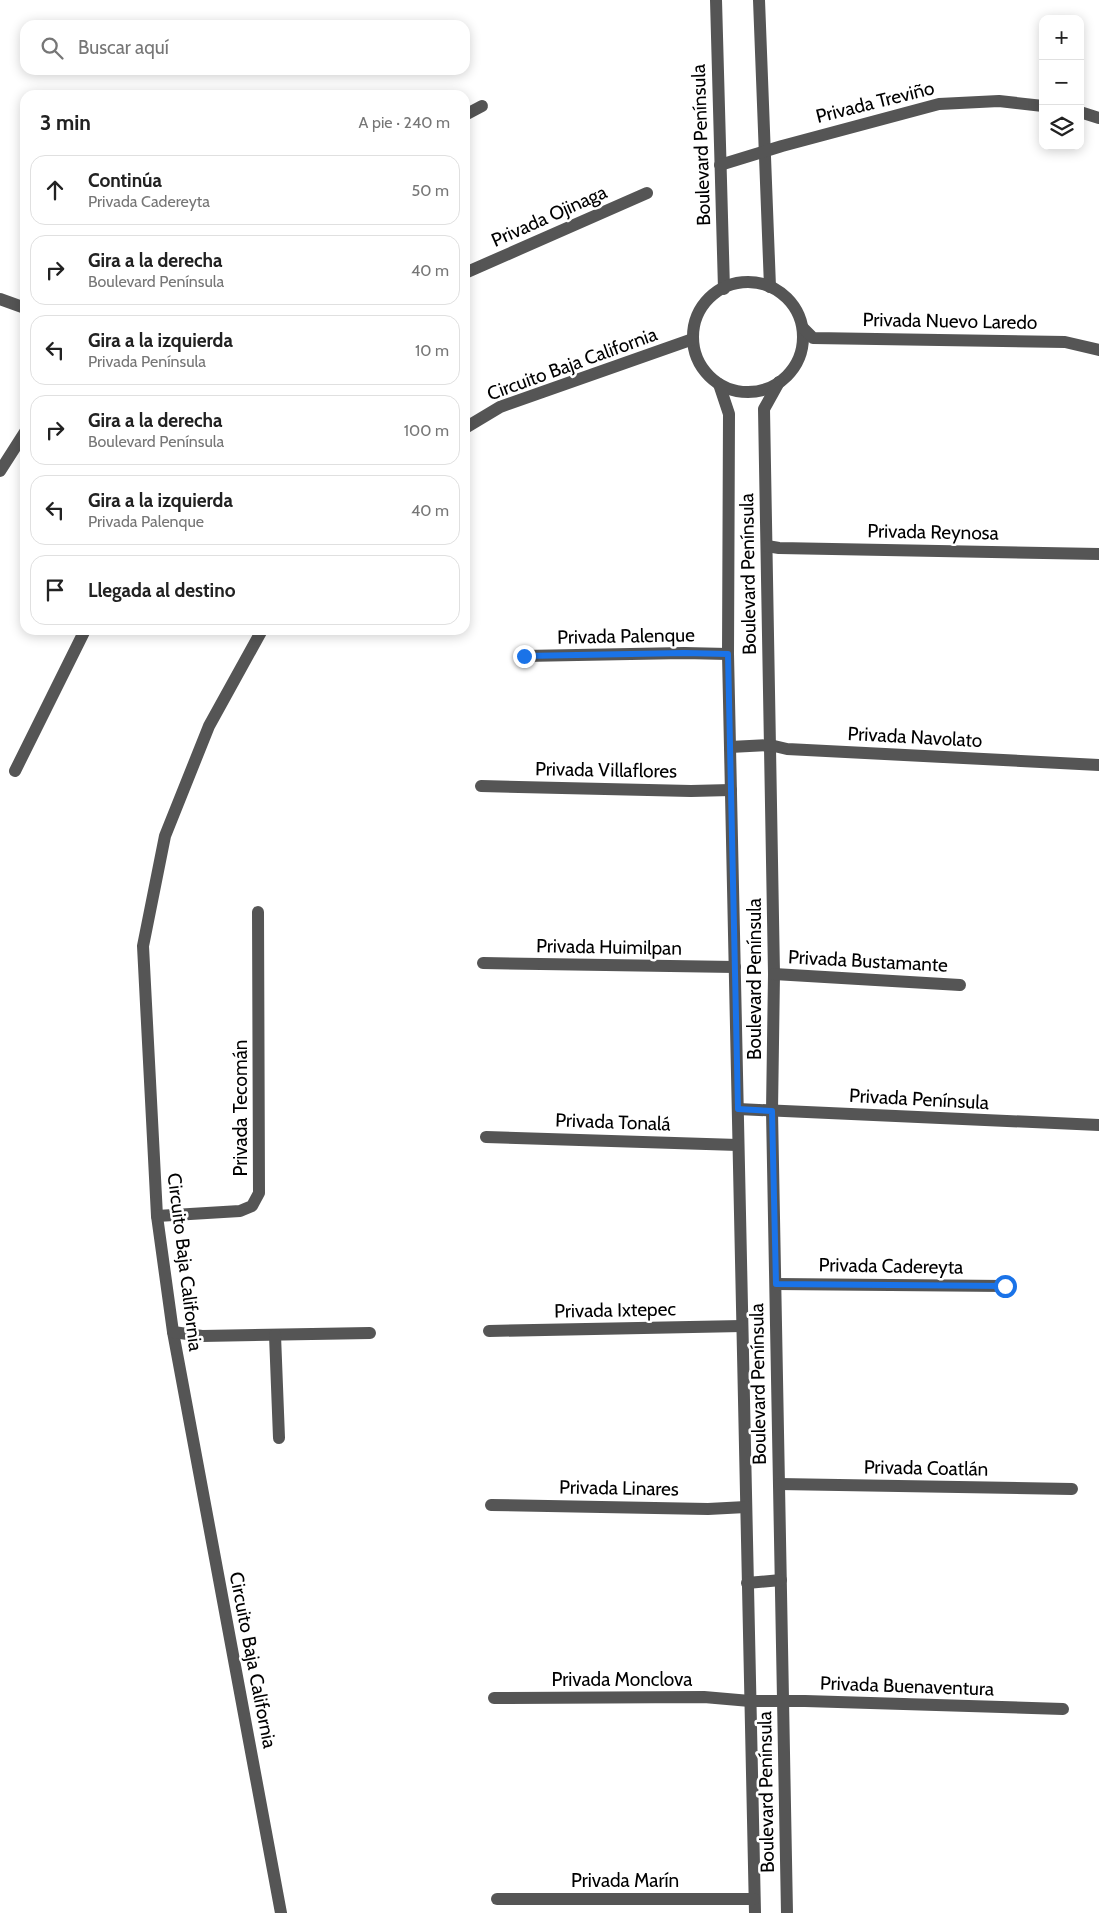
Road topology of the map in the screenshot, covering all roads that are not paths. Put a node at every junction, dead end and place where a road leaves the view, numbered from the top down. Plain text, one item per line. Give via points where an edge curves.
1 (716, 0) edge
2 (759, 0) edge
3 (482, 106) dead end
4 (1039, 106) edge
5 (470, 112) edge
6 (1084, 113) edge
7 (1099, 118) edge
8 (765, 151) junction
9 (720, 165) junction
10 (647, 193) dead end
11 (470, 271) edge
12 (770, 287) junction
13 (724, 289) junction
14 (0, 299) edge
15 (20, 306) edge
16 (803, 328) junction
17 (693, 339) junction
18 (1099, 350) edge
19 (780, 382) junction
20 (719, 384) junction
21 (470, 425) edge
22 (20, 440) edge
23 (0, 471) edge
24 (767, 546) junction
25 (1099, 554) edge
26 (82, 635) edge
27 (259, 635) edge
28 (728, 654) junction
29 (524, 656) dead end
30 (770, 745) junction
31 (730, 746) junction
32 (1099, 765) edge
33 (14, 771) dead end
34 (481, 786) dead end
35 (731, 790) junction
36 (258, 912) dead end
37 (483, 963) dead end
38 (735, 967) junction
39 (774, 974) junction
40 (960, 985) dead end
41 (738, 1109) junction
42 (772, 1111) junction
43 (1099, 1126) edge
44 (486, 1137) dead end
45 (738, 1145) junction
46 (157, 1216) junction
47 (776, 1284) junction
48 (1005, 1286) dead end
49 (742, 1326) junction
50 (489, 1331) dead end
51 (173, 1332) junction
52 (370, 1333) dead end
53 (274, 1335) junction
54 (279, 1438) dead end
55 (779, 1484) junction
56 (1072, 1489) dead end
57 (491, 1505) dead end
58 (746, 1507) junction
59 (781, 1580) junction
60 (747, 1583) junction
61 (494, 1698) dead end
62 (750, 1701) junction
63 (783, 1702) junction
64 (1063, 1709) dead end
65 (496, 1899) dead end
66 (754, 1899) junction
67 (282, 1913) edge
68 (754, 1913) edge
69 (787, 1913) edge

1 - 9 street, Boulevard Península
2 - 8 street
3 - 5 street
4 - 8 street, Privada Treviño via 1000,101 939,104
6 - 7 street
8 - 9 street, Privada Treviño
8 - 12 street
9 - 13 street, Boulevard Península
10 - 11 street, Privada Ojinaga
12 - 13 street via 752,282 733,284
12 - 16 street via 786,296 797,311
13 - 17 street via 704,305 695,321
14 - 15 street
16 - 18 street, Privada Nuevo Laredo via 813,338 1065,342
16 - 19 street via 803,347 797,364
17 - 20 street via 696,357 705,372
17 - 21 street, Circuito Baja California via 500,407
19 - 20 street via 771,388 753,392 736,391
19 - 24 street, Boulevard Península via 764,409
20 - 28 street, Boulevard Península via 729,414
22 - 23 street
24 - 25 street, Privada Reynosa
24 - 30 street, Boulevard Península
26 - 33 street
27 - 46 street, Circuito Baja California via 209,726 165,836 143,946
28 - 29 street, Privada Palenque
28 - 31 street, Boulevard Península
30 - 31 street, Privada Navolato
30 - 32 street, Privada Navolato via 787,749
30 - 39 street, Boulevard Península
31 - 35 street, Boulevard Península
34 - 35 street, Privada Villaflores
35 - 38 street, Boulevard Península
36 - 46 street, Privada Tecomán via 259,1193 252,1206 240,1211
37 - 38 street, Privada Huimilpan
38 - 41 street, Boulevard Península
39 - 40 street, Privada Bustamante
39 - 42 street, Boulevard Península
41 - 42 street, Privada Península
41 - 45 street, Boulevard Península
42 - 43 street, Privada Península
42 - 47 street, Boulevard Península
44 - 45 street, Privada Tonalá
45 - 49 street, Boulevard Península
46 - 51 street, Circuito Baja California
47 - 48 street, Privada Cadereyta
47 - 55 street, Boulevard Península
49 - 50 street, Privada Ixtepec
49 - 58 street, Boulevard Península
51 - 53 street via 202,1336
51 - 67 street, Circuito Baja California
52 - 53 street
53 - 54 street
55 - 56 street, Privada Coatlán
55 - 59 street, Boulevard Península
57 - 58 street, Privada Linares
58 - 60 street, Boulevard Península
59 - 60 street
59 - 63 street, Boulevard Península
60 - 62 street, Boulevard Península
61 - 62 street, Privada Monclova via 704,1697
62 - 63 street, Privada Buenaventura
62 - 66 street, Boulevard Península
63 - 64 street, Privada Buenaventura
63 - 69 street, Boulevard Península
65 - 66 street, Privada Marín
66 - 68 street, Boulevard Península

